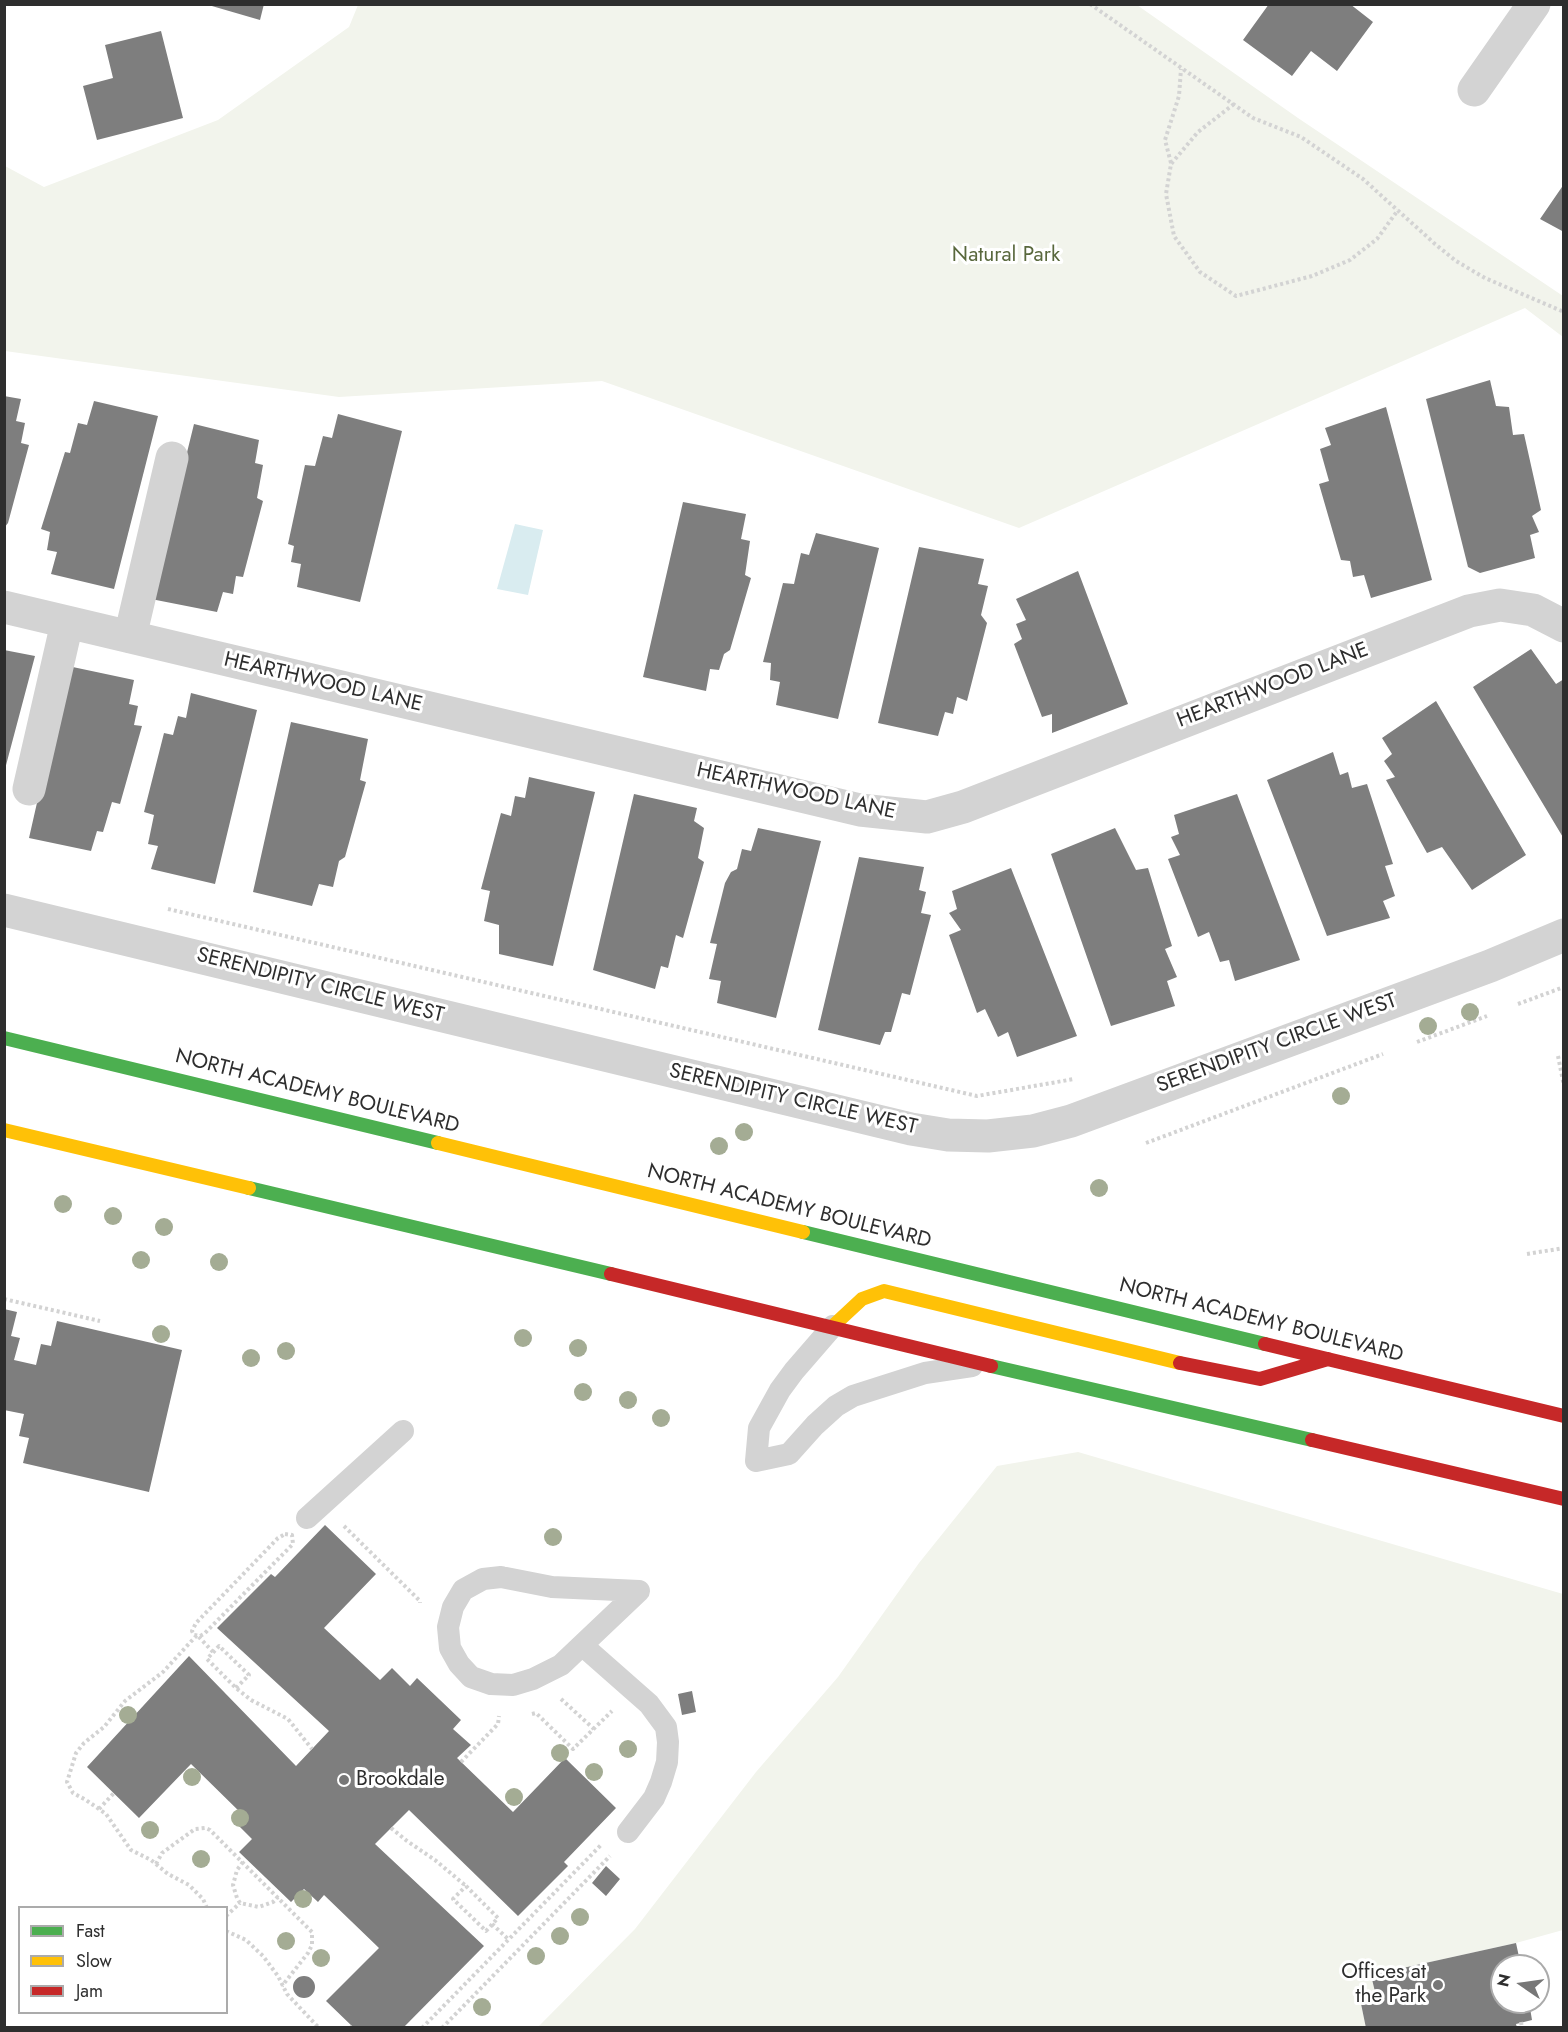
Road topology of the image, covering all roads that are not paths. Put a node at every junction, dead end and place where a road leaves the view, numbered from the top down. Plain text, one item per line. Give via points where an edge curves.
1 (1534, 4) edge
2 (1474, 90) dead end
3 (172, 458) dead end
4 (4, 607) edge
5 (66, 622) junction
6 (1563, 626) edge
7 (130, 637) junction
8 (29, 789) dead end
9 (4, 910) edge
10 (1563, 935) edge
11 (4, 1038) edge
12 (4, 1130) edge
13 (833, 1326) junction
14 (1328, 1359) junction
15 (983, 1364) junction
16 (1563, 1416) edge
17 (404, 1431) dead end
18 (1563, 1499) edge
19 (307, 1518) dead end
20 (582, 1645) junction
21 (628, 1832) dead end

1 - 2 street
3 - 7 street
4 - 5 street, HEARTHWOOD LANE
5 - 7 street, HEARTHWOOD LANE
5 - 8 street
6 - 7 street, HEARTHWOOD LANE via 1533,610 1500,605 1469,611 963,807 927,817 842,806
9 - 10 street, SERENDIPITY CIRCLE WEST via 911,1129 988,1136 1033,1131 1071,1121 1490,966
11 - 14 main road, NORTH ACADEMY BOULEVARD
12 - 13 main road
13 - 14 main road via 862,1299 884,1291 1152,1358 1260,1379
13 - 15 main road
13 - 15 lane via 794,1371 759,1428 756,1461 789,1454 815,1425 853,1396 925,1373
14 - 16 main road, NORTH ACADEMY BOULEVARD
15 - 18 main road
17 - 19 lane
20 - 20 lane via 639,1592 552,1587 501,1577 483,1579 463,1590 448,1627 450,1648 459,1664 471,1677 491,1684 513,1685 538,1677 561,1665
20 - 21 lane via 649,1704 666,1727 667,1762 661,1782

